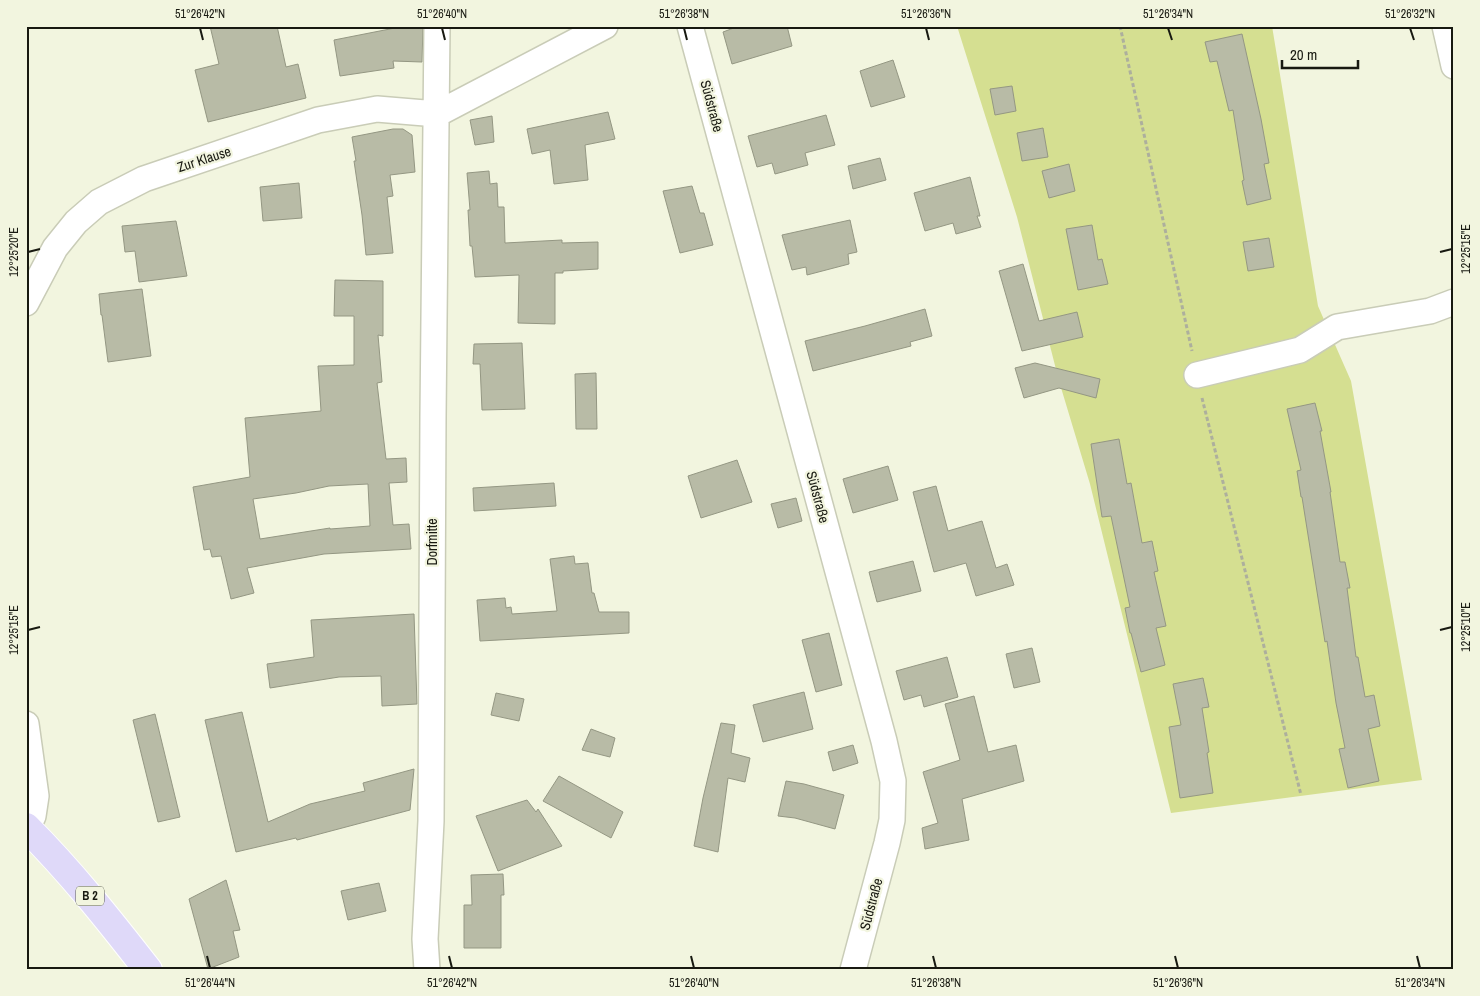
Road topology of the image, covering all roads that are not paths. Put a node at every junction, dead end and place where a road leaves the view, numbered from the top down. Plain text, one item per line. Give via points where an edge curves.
1 (437, 26) edge
2 (605, 26) edge
3 (690, 26) edge
4 (1445, 26) edge
5 (1454, 66) edge
6 (437, 114) junction
7 (1454, 302) edge
8 (26, 304) edge
9 (1197, 375) road end
10 (26, 724) edge
11 (26, 827) edge
12 (148, 970) edge
13 (427, 970) edge
14 (853, 970) edge

1 - 6 street
2 - 6 street
3 - 14 street, Südstraße via 884,741 892,781 889,836
4 - 5 street
6 - 8 street, Zur Klause via 377,109 318,120 144,179 99,202 76,222 55,248
6 - 13 street, Dorfmitte
7 - 9 street via 1430,311 1337,327 1300,350
10 - 11 street via 36,796 33,816
11 - 12 main road, B 2 via 98,905

